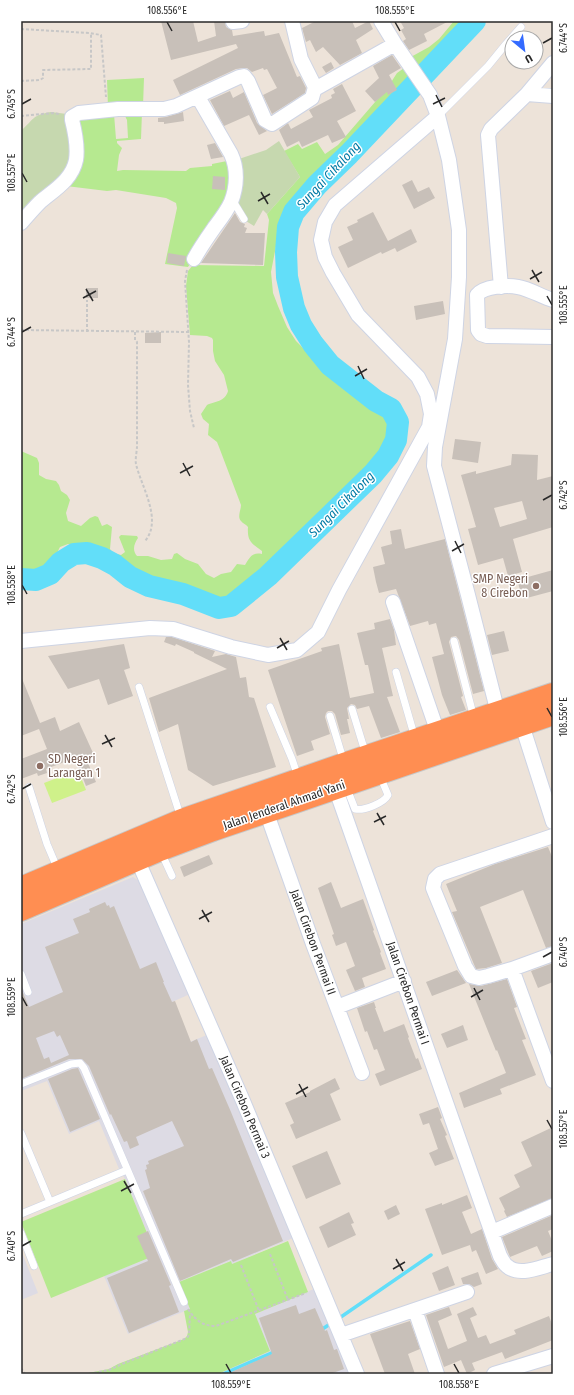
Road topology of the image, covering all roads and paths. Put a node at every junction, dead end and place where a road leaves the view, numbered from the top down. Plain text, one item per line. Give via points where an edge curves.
1 (292, 21) edge
2 (381, 21) edge
3 (521, 27) dead end
4 (21, 29) edge
5 (91, 33) junction
6 (395, 44) junction
7 (553, 63) edge
8 (21, 81) edge
9 (315, 89) junction
10 (527, 94) junction
11 (553, 96) edge
12 (198, 97) junction
13 (106, 110) junction
14 (21, 116) edge
15 (438, 116) junction
16 (72, 117) junction
17 (232, 199) junction
18 (244, 219) dead end
19 (21, 222) edge
20 (194, 259) joint
21 (501, 287) junction
22 (87, 300) dead end
23 (553, 300) edge
24 (21, 330) edge
25 (87, 332) junction
26 (135, 332) junction
27 (188, 332) junction
28 (553, 337) edge
29 (194, 428) dead end
30 (145, 541) dead end
31 (393, 602) dead end
32 (21, 641) edge
33 (454, 641) dead end
34 (396, 672) dead end
35 (139, 687) dead end
36 (553, 694) edge
37 (270, 708) dead end
38 (352, 709) dead end
39 (498, 713) junction
40 (553, 714) edge
41 (330, 716) dead end
42 (475, 721) junction
43 (522, 724) junction
44 (438, 733) junction
45 (415, 740) junction
46 (371, 765) junction
47 (342, 778) junction
48 (298, 780) junction
49 (29, 787) dead end
50 (266, 811) junction
51 (182, 820) junction
52 (553, 822) edge
53 (553, 836) edge
54 (160, 850) junction
55 (133, 851) junction
56 (55, 864) junction
57 (172, 876) dead end
58 (21, 888) edge
59 (21, 910) edge
60 (553, 954) edge
61 (512, 970) junction
62 (21, 974) edge
63 (404, 981) junction
64 (28, 992) dead end
65 (338, 1007) junction
66 (362, 1073) dead end
67 (553, 1080) edge
68 (21, 1084) edge
69 (21, 1133) edge
70 (127, 1170) junction
71 (50, 1202) junction
72 (553, 1206) edge
73 (21, 1214) edge
74 (492, 1232) junction
75 (21, 1233) edge
76 (270, 1254) dead end
77 (553, 1264) edge
78 (241, 1265) dead end
79 (34, 1266) dead end
80 (467, 1292) dead end
81 (306, 1293) dead end
82 (288, 1300) junction
83 (184, 1302) joint
84 (415, 1310) junction
85 (190, 1311) junction
86 (259, 1311) junction
87 (337, 1325) junction
88 (553, 1356) edge
89 (21, 1368) edge
90 (25, 1374) edge
91 (89, 1374) edge
92 (357, 1374) edge
93 (437, 1374) edge
94 (494, 1374) edge

1 - 9 street via 301,59
2 - 6 street
3 - 15 lane via 488,66
4 - 5 path
5 - 8 path via 91,69 43,70 43,78 40,80
5 - 13 path via 101,35
6 - 9 street
6 - 15 street via 430,95
7 - 10 street
9 - 12 street via 312,98 272,124 265,120 244,76
10 - 11 street
10 - 21 street via 488,135
12 - 13 street via 164,109
12 - 17 street via 236,164
13 - 16 street via 76,114
14 - 16 path via 53,113
15 - 32 street via 335,205 325,222 321,240 333,274 358,315 418,377 427,394 431,414 429,427 318,632 297,650 268,655 230,647 173,629 143,629
15 - 39 street via 449,160 459,230 459,277 455,339 435,447 434,466
16 - 19 street via 77,154 70,176
17 - 18 lane
17 - 20 street
20 - 27 path via 186,271 185,281
21 - 23 street via 519,287
21 - 28 street via 488,288 477,296 478,330 481,334
22 - 25 path
24 - 25 path
25 - 26 path
26 - 27 path
26 - 30 path via 135,462 151,510 150,531
27 - 29 path via 188,385
31 - 44 street
33 - 42 lane
34 - 45 lane
35 - 51 lane
36 - 39 highway, Jalan Jenderal Ahmad Yani
37 - 48 lane via 292,759
38 - 46 lane
39 - 42 highway, Jalan Jenderal Ahmad Yani
40 - 43 highway, Jalan Jenderal Ahmad Yani
41 - 47 lane
42 - 44 highway, Jalan Jenderal Ahmad Yani
43 - 46 highway, Jalan Jenderal Ahmad Yani
43 - 52 street
44 - 45 highway, Jalan Jenderal Ahmad Yani
45 - 46 highway, Jalan Jenderal Ahmad Yani
46 - 47 highway, Jalan Jenderal Ahmad Yani
46 - 47 lane via 380,776 388,795 383,801 355,808
47 - 48 highway, Jalan Jenderal Ahmad Yani
47 - 50 highway, Jalan Jenderal Ahmad Yani
47 - 63 street, Jalan Cirebon Permai I
48 - 51 highway, Jalan Jenderal Ahmad Yani
49 - 56 lane
50 - 54 highway, Jalan Jenderal Ahmad Yani
50 - 65 street, Jalan Cirebon Permai II
51 - 55 highway, Jalan Jenderal Ahmad Yani
53 - 61 street via 440,874 435,879 434,888 471,976 479,978
54 - 55 highway, Jalan Jenderal Ahmad Yani
54 - 57 lane
55 - 56 highway, Jalan Jenderal Ahmad Yani
55 - 59 highway, Jalan Jenderal Ahmad Yani
55 - 87 street, Jalan Cirebon Permai 3 via 244,1101
56 - 58 highway, Jalan Jenderal Ahmad Yani
60 - 61 street
61 - 67 street
62 - 64 lane
63 - 65 street
63 - 74 street, Jalan Cirebon Permai I
65 - 66 street, Jalan Cirebon Permai II
68 - 70 lane via 71,1064 80,1063
69 - 71 lane
70 - 71 lane
70 - 83 lane
71 - 73 lane
72 - 74 street
74 - 77 street, Jalan Cirebon Permai I via 500,1256 514,1271 527,1271
75 - 79 lane
76 - 82 path
78 - 86 path
80 - 84 street
81 - 82 path
82 - 86 path
83 - 85 path
84 - 87 street
84 - 93 street
85 - 86 path via 192,1316 206,1326 216,1326
85 - 91 path via 187,1338 109,1370
87 - 92 street, Jalan Cirebon Permai 3
88 - 94 street
89 - 90 path

